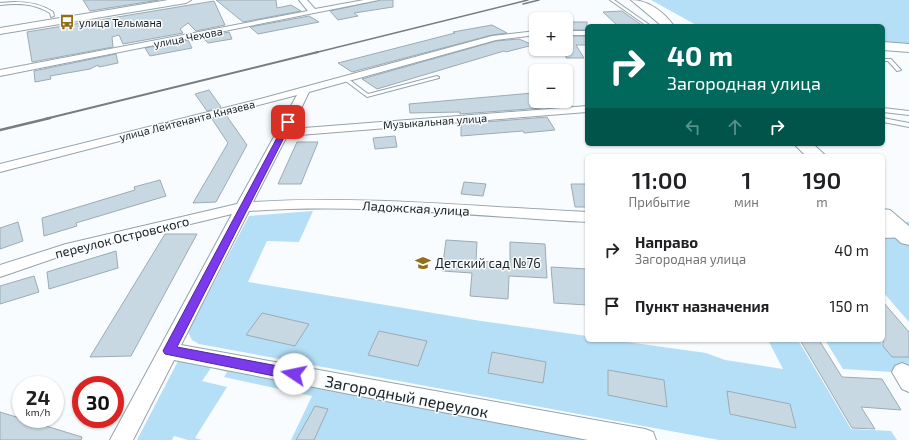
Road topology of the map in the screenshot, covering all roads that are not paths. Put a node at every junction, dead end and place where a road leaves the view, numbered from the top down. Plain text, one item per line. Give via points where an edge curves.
1 (151, 0) edge
2 (186, 0) edge
3 (303, 0) edge
4 (375, 0) edge
5 (612, 0) edge
6 (636, 0) edge
7 (0, 4) edge
8 (314, 12) junction
9 (52, 16) junction
10 (0, 24) edge
11 (646, 24) edge
12 (667, 24) edge
13 (0, 30) edge
14 (573, 33) edge
15 (585, 33) edge
16 (529, 34) edge
17 (885, 46) edge
18 (909, 48) edge
19 (885, 60) edge
20 (899, 70) dead end
21 (0, 73) edge
22 (437, 77) dead end
23 (345, 79) junction
24 (305, 90) junction
25 (585, 109) edge
26 (885, 110) edge
27 (909, 113) edge
28 (885, 120) edge
29 (909, 125) edge
30 (283, 133) junction
31 (805, 146) edge
32 (815, 154) edge
33 (0, 168) edge
34 (245, 207) junction
35 (585, 217) edge
36 (885, 217) edge
37 (899, 234) edge
38 (0, 271) edge
39 (169, 351) junction
40 (909, 373) edge
41 (909, 383) edge
42 (121, 440) edge
43 (645, 440) edge

1 - 9 main road
2 - 13 main road
3 - 8 street
4 - 8 street, улица Чехова
5 - 11 lane
6 - 12 main road
7 - 9 lane via 42,5 52,12
8 - 21 street, улица Чехова
9 - 10 main road
14 - 15 street
16 - 23 street, улица Лейтенанта Князева via 495,38
17 - 18 main road
19 - 20 lane via 889,60
22 - 23 lane via 367,96
23 - 24 street, улица Лейтенанта Князева
24 - 30 street
24 - 33 street, улица Лейтенанта Князева
25 - 30 street, Музыкальная улица
26 - 27 lane
28 - 29 lane
30 - 34 street
31 - 32 main road
34 - 35 street, Ладожская улица via 289,204 363,205
34 - 38 street, переулок Островского via 130,232 66,249
34 - 39 street
36 - 37 main road
39 - 42 street
39 - 43 street, Загородный переулок
40 - 41 street via 902,372

